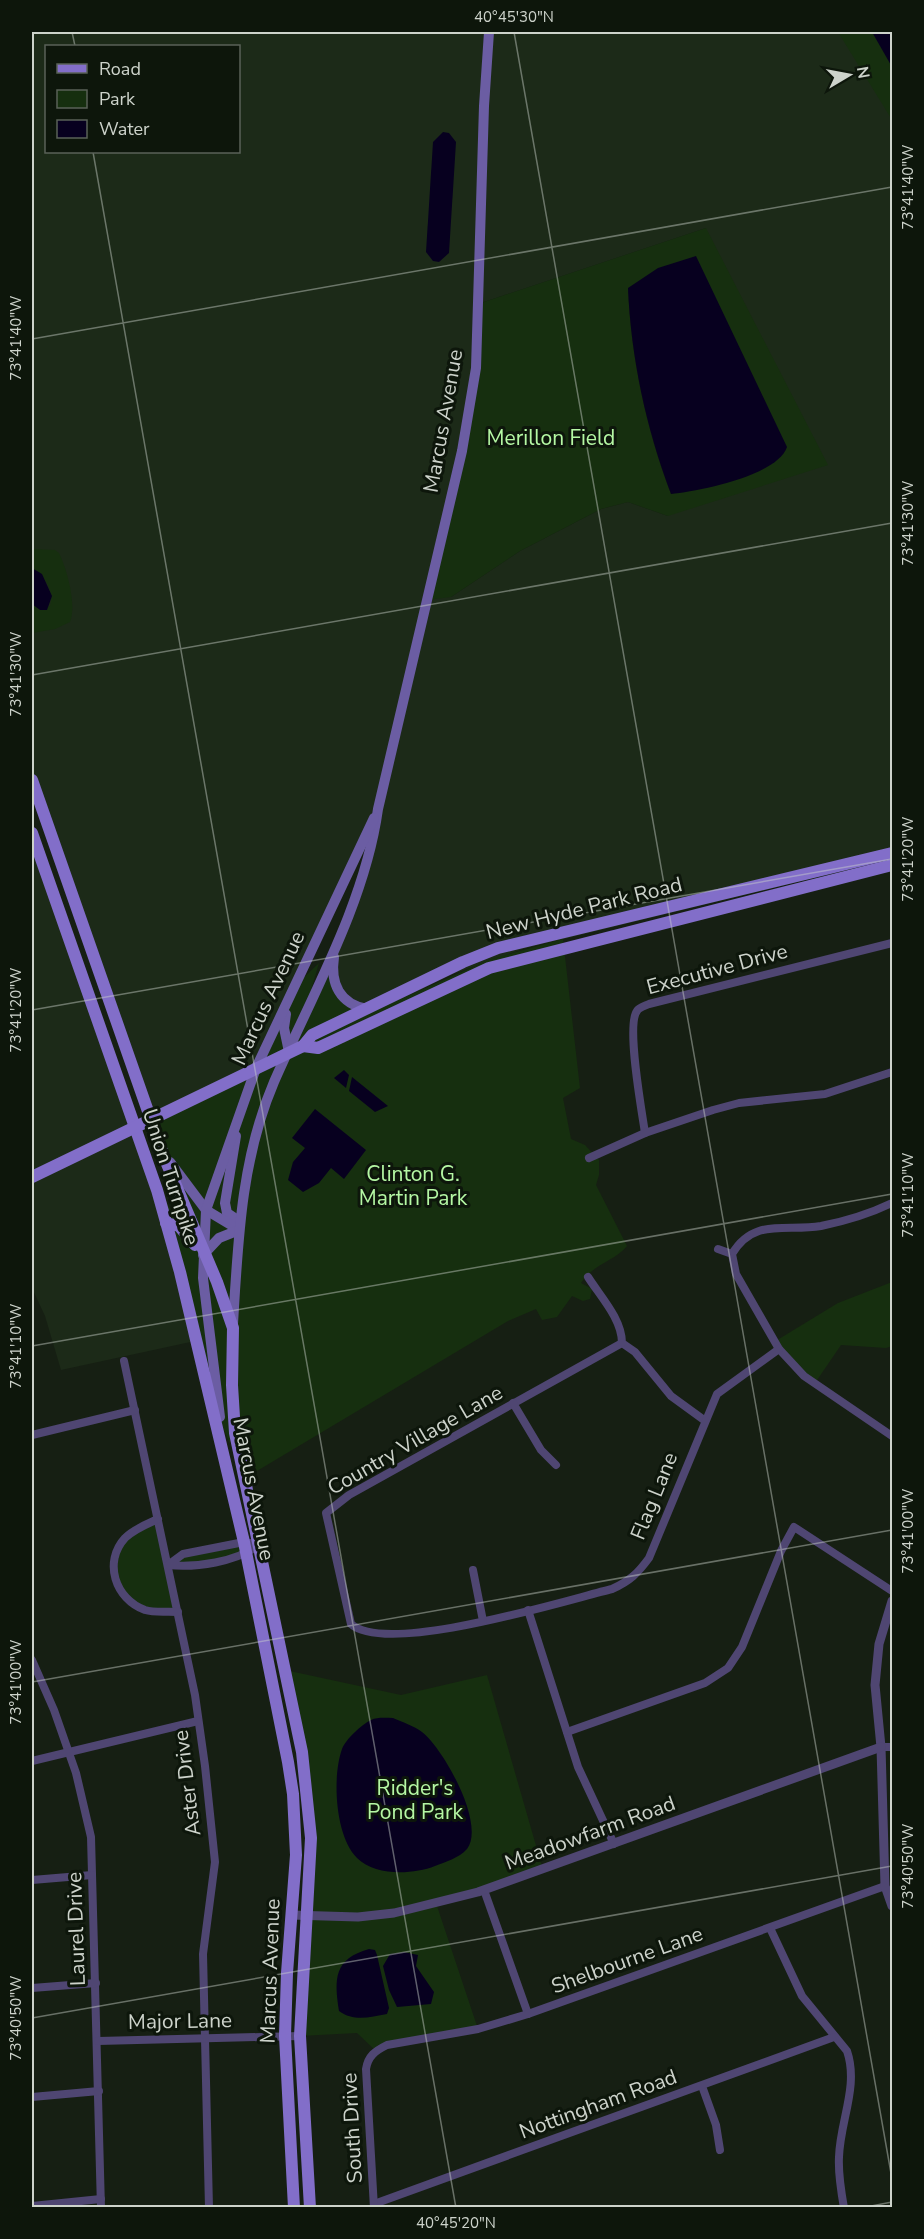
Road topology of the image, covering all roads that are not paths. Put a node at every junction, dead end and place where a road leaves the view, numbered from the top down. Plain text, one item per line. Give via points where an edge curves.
1 (489, 32) edge
2 (32, 780) edge
3 (378, 809) junction
4 (32, 833) edge
5 (892, 853) edge
6 (892, 866) edge
7 (892, 943) edge
8 (336, 944) junction
9 (290, 999) junction
10 (367, 1010) junction
11 (303, 1046) junction
12 (289, 1052) junction
13 (256, 1068) junction
14 (892, 1072) edge
15 (242, 1104) junction
16 (150, 1119) junction
17 (135, 1126) junction
18 (645, 1133) junction
19 (159, 1143) junction
20 (589, 1158) dead end
21 (32, 1178) edge
22 (892, 1203) edge
23 (206, 1210) junction
24 (166, 1223) junction
25 (239, 1226) junction
26 (717, 1249) dead end
27 (732, 1254) junction
28 (203, 1255) junction
29 (588, 1276) dead end
30 (233, 1328) junction
31 (622, 1343) junction
32 (779, 1349) junction
33 (124, 1361) dead end
34 (513, 1403) junction
35 (135, 1410) junction
36 (704, 1420) junction
37 (32, 1435) edge
38 (892, 1436) edge
39 (556, 1465) dead end
40 (158, 1519) junction
41 (259, 1545) junction
42 (245, 1548) junction
43 (168, 1565) junction
44 (473, 1570) dead end
45 (892, 1591) edge
46 (892, 1601) edge
47 (528, 1610) junction
48 (178, 1611) junction
49 (483, 1621) junction
50 (32, 1660) edge
51 (198, 1721) junction
52 (567, 1732) junction
53 (881, 1747) junction
54 (892, 1747) edge
55 (69, 1752) junction
56 (32, 1761) edge
57 (614, 1844) junction
58 (92, 1875) junction
59 (32, 1880) edge
60 (885, 1886) junction
61 (484, 1890) junction
62 (892, 1906) edge
63 (291, 1915) junction
64 (307, 1915) junction
65 (770, 1928) junction
66 (96, 1983) junction
67 (32, 1988) edge
68 (528, 2014) junction
69 (285, 2036) junction
70 (300, 2036) junction
71 (834, 2037) junction
72 (204, 2038) junction
73 (98, 2041) junction
74 (376, 2051) joint
75 (702, 2086) junction
76 (99, 2091) junction
77 (32, 2097) edge
78 (720, 2150) dead end
79 (101, 2203) edge
80 (32, 2206) edge
81 (374, 2206) edge
82 (209, 2208) edge
83 (294, 2208) edge
84 (310, 2208) edge
85 (844, 2208) edge

1 - 3 main road, Marcus Avenue via 476,368 462,451
2 - 16 main road, Union Turnpike
3 - 8 main road, Marcus Avenue via 373,846
3 - 9 main road, Marcus Avenue
4 - 17 main road, Union Turnpike
5 - 10 main road, New Hyde Park Road via 498,948
6 - 11 main road, New Hyde Park Road via 489,968 318,1048
7 - 18 street, Executive Drive via 638,1009 633,1018 634,1057
8 - 10 main road via 333,964 340,996
8 - 12 main road, Marcus Avenue
9 - 12 main road via 284,1028
9 - 13 main road, Marcus Avenue
10 - 11 main road, New Hyde Park Road via 312,1035
11 - 12 main road, New Hyde Park Road
12 - 13 main road, New Hyde Park Road
12 - 25 main road, Marcus Avenue via 257,1133
13 - 15 main road, Marcus Avenue
13 - 16 main road, New Hyde Park Road
14 - 18 street via 825,1094 739,1103
15 - 23 main road, Marcus Avenue
15 - 25 main road via 225,1203 227,1213
16 - 17 main road, New Hyde Park Road
16 - 19 main road, Union Turnpike
17 - 21 main road, New Hyde Park Road
17 - 24 main road, Union Turnpike
18 - 20 street
19 - 23 main road
19 - 28 main road, Union Turnpike
22 - 27 street via 818,1226 759,1230 747,1235
23 - 25 main road
23 - 28 main road, Marcus Avenue
24 - 28 main road via 179,1226
24 - 42 main road, Union Turnpike
25 - 28 main road via 219,1238
25 - 30 main road, Marcus Avenue
26 - 27 street
27 - 32 street via 736,1274
28 - 30 main road, Union Turnpike
28 - 42 main road, Marcus Avenue via 216,1398
29 - 31 street via 615,1318
30 - 41 main road, Marcus Avenue via 235,1433
31 - 34 street, Country Village Lane
31 - 36 street via 635,1352 671,1396
32 - 36 street, Flag Lane via 722,1388
32 - 38 street via 804,1376
33 - 35 street, Aster Drive
34 - 39 street via 541,1450
34 - 49 street, Country Village Lane via 348,1495 326,1513 348,1618 357,1630 422,1632
35 - 37 street
35 - 40 street, Aster Drive
36 - 47 street, Flag Lane via 655,1544 639,1573 612,1589
40 - 43 street, Aster Drive
40 - 48 street via 135,1530 121,1544 115,1556 115,1578 122,1594 135,1605 152,1611
41 - 42 street
41 - 64 main road, Marcus Avenue via 307,1785 311,1838
42 - 43 street via 185,1567
42 - 43 street via 183,1554
42 - 63 main road, Marcus Avenue via 293,1794 296,1855
43 - 48 street, Aster Drive
44 - 49 street
45 - 52 street via 794,1527 728,1668 705,1683
46 - 53 street via 877,1655 875,1685
47 - 49 street, Country Village Lane
47 - 52 street
48 - 51 street, Aster Drive
50 - 55 street, Laurel Drive
51 - 55 street
51 - 72 street, Aster Drive via 214,1862 202,1954
52 - 57 street via 578,1767
53 - 54 street, Meadowfarm Road
53 - 57 street, Meadowfarm Road
53 - 60 street
55 - 56 street
55 - 58 street, Laurel Drive via 86,1810
57 - 61 street, Meadowfarm Road
58 - 59 street
58 - 66 street, Laurel Drive
60 - 62 street
60 - 65 street, Shelbourne Lane
61 - 64 street, Meadowfarm Road via 394,1912 358,1917
61 - 68 street
63 - 64 street, Meadowfarm Road
63 - 69 main road, Marcus Avenue
64 - 70 main road, Marcus Avenue
65 - 68 street, Shelbourne Lane
65 - 71 street via 795,1983
66 - 67 street
66 - 73 street, Laurel Drive
68 - 74 street, Shelbourne Lane
69 - 70 street, Major Lane
69 - 72 street, Major Lane
69 - 83 main road, Marcus Avenue
70 - 84 main road, Marcus Avenue
71 - 75 street, Nottingham Road
71 - 85 street via 847,2051 851,2072 839,2155
72 - 73 street, Major Lane
72 - 82 street, Aster Drive
73 - 76 street, Laurel Drive
74 - 81 street, South Drive via 366,2069
75 - 78 street
75 - 81 street, Nottingham Road
76 - 77 street
76 - 79 street, Laurel Drive
79 - 80 street

